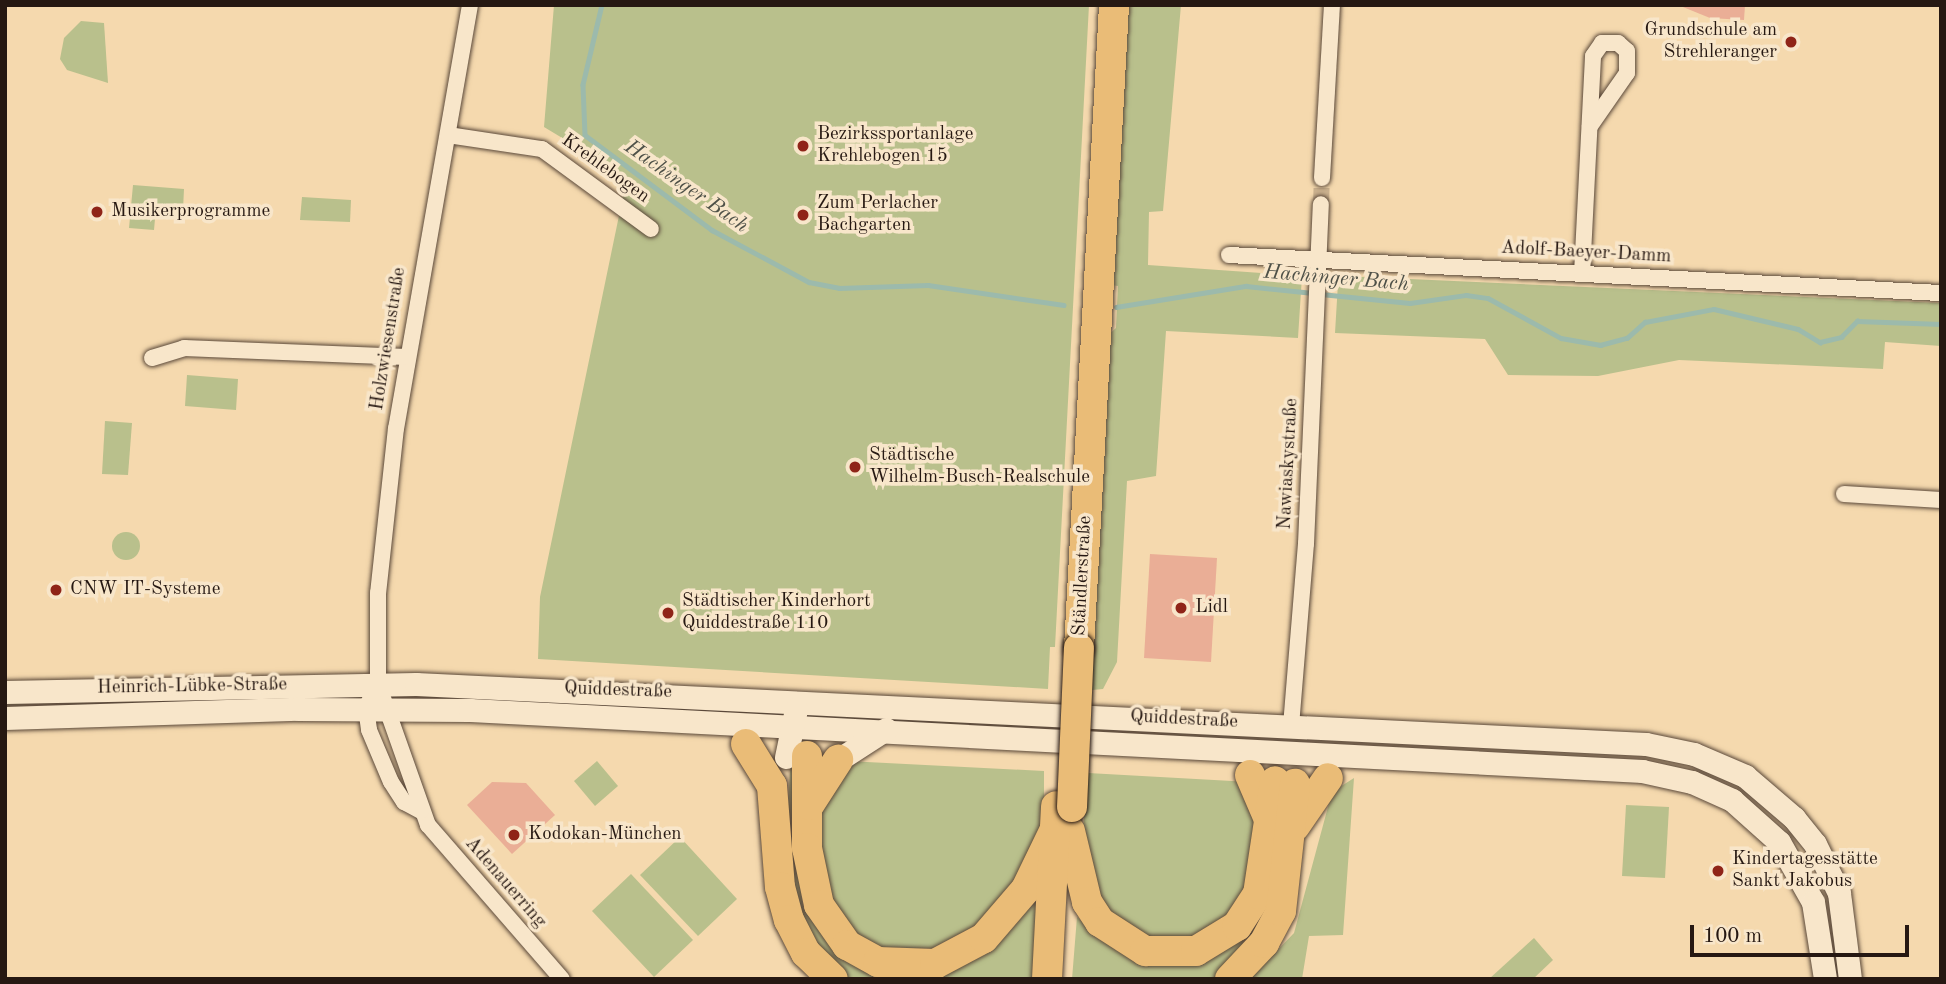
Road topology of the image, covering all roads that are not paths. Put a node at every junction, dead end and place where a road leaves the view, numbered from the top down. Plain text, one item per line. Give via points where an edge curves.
1 (470, 5) edge
2 (1098, 5) edge
3 (1114, 5) edge
4 (1332, 5) edge
5 (1590, 126) junction
6 (448, 135) junction
7 (1322, 178) tunnel mouth
8 (1321, 204) tunnel mouth
9 (651, 229) dead end
10 (1229, 255) dead end
11 (1320, 260) junction
12 (1582, 274) junction
13 (1941, 293) edge
14 (407, 357) junction
15 (152, 358) dead end
16 (1844, 495) dead end
17 (1941, 500) edge
18 (1072, 648) junction
19 (378, 684) junction
20 (5, 692) edge
21 (800, 700) junction
22 (378, 709) junction
23 (5, 718) edge
24 (706, 719) junction
25 (798, 724) junction
26 (1291, 726) junction
27 (886, 729) junction
28 (746, 744) joint
29 (1213, 746) junction
30 (1287, 751) junction
31 (1353, 755) junction
32 (797, 757) junction
33 (838, 760) joint
34 (1328, 778) joint
35 (1273, 780) junction
36 (807, 809) junction
37 (421, 811) junction
38 (1063, 819) junction
39 (1281, 826) junction
40 (779, 842) junction
41 (562, 979) edge
42 (833, 979) edge
43 (1047, 979) edge
44 (1062, 979) edge
45 (1230, 979) edge
46 (1825, 979) edge
47 (1850, 979) edge

1 - 6 street, Holzwiesenstraße
2 - 18 highway, Ständlerstraße
3 - 18 highway, Ständlerstraße
4 - 7 street
5 - 5 street via 1627,73 1627,51 1618,43 1602,43 1595,50
5 - 12 street
6 - 9 street, Krehlebogen via 542,149
6 - 14 street, Holzwiesenstraße
8 - 11 street, Nawiaskystraße
10 - 11 street, Adolf-Baeyer-Damm
11 - 12 street, Adolf-Baeyer-Damm
11 - 26 street, Nawiaskystraße
12 - 13 street, Adolf-Baeyer-Damm
14 - 15 street via 184,348
14 - 19 street, Holzwiesenstraße via 382,538
16 - 17 street
18 - 38 highway, Ständlerstraße
19 - 20 main road, Heinrich-Lübke-Straße
19 - 21 main road, Quiddestraße
19 - 22 street
21 - 25 main road
21 - 26 main road, Quiddestraße
22 - 23 main road, Heinrich-Lübke-Straße
22 - 24 main road, Quiddestraße
22 - 37 street, Adenauerring
22 - 37 street, Adenauerring via 391,782 404,802
24 - 25 main road, Quiddestraße
24 - 28 main road
25 - 27 main road, Quiddestraße
25 - 32 main road
26 - 30 main road
26 - 47 main road, Quiddestraße via 1646,744 1694,754 1745,776 1789,812 1828,869 1846,922
27 - 29 main road, Quiddestraße
27 - 33 main road
28 - 40 highway via 772,786
29 - 30 main road, Quiddestraße
29 - 35 main road
30 - 31 main road, Quiddestraße
30 - 35 main road
31 - 34 main road
31 - 46 main road, Quiddestraße via 1642,771 1692,782 1732,800 1772,835 1804,880 1819,926
32 - 36 highway
32 - 40 highway
33 - 36 highway
34 - 39 highway
35 - 39 highway
35 - 39 highway
36 - 38 highway via 810,877 833,929 863,954 896,966 935,964 984,938 1026,889
37 - 41 street, Adenauerring via 464,871
38 - 39 highway via 1087,902 1100,922 1131,946 1168,955 1210,945 1246,916
38 - 43 highway, Ständlerstraße
38 - 44 highway, Ständlerstraße
39 - 45 highway via 1281,911 1264,943
40 - 42 highway via 780,887 789,920 806,953

